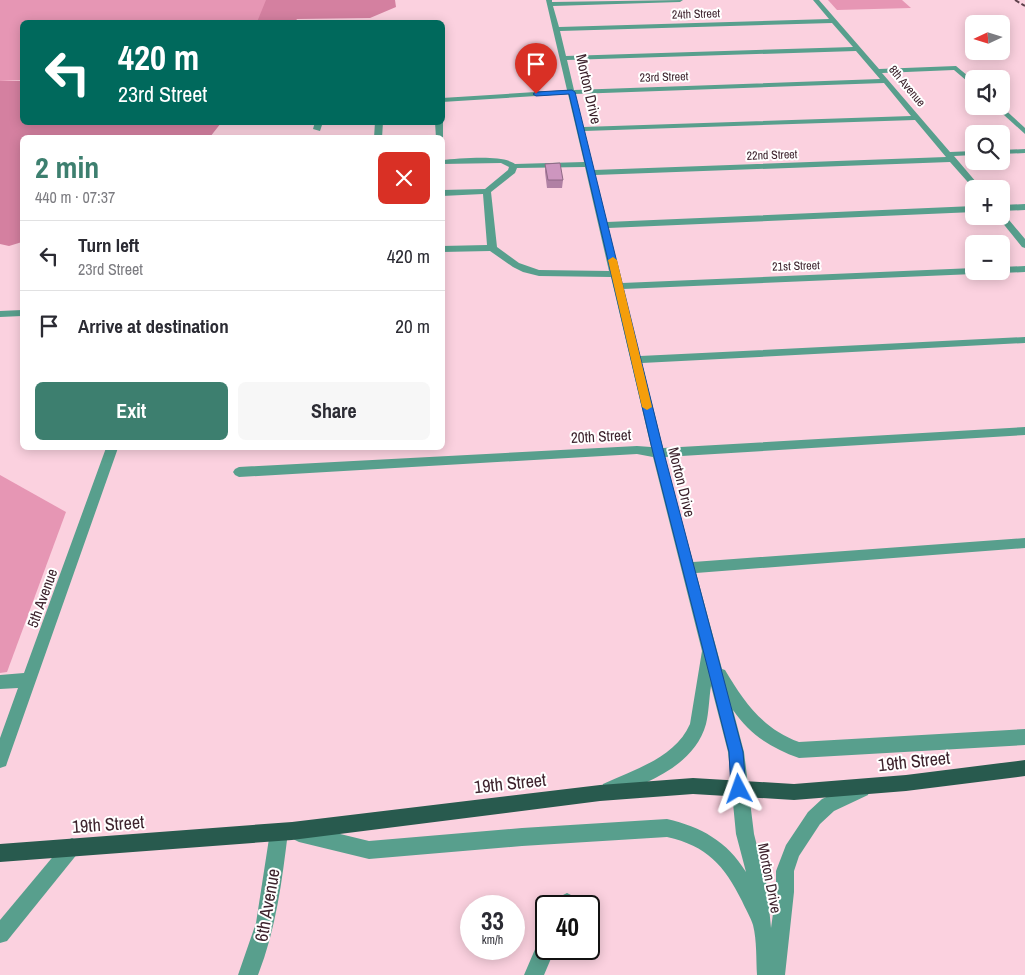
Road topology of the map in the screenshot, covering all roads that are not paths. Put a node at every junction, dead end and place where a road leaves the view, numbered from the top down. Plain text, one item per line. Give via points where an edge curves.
1 (680, 0) edge
2 (816, 0) edge
3 (550, 2) edge
4 (834, 20) junction
5 (558, 29) junction
6 (859, 49) junction
7 (565, 58) junction
8 (878, 71) junction
9 (965, 76) edge
10 (887, 81) junction
11 (572, 92) junction
12 (445, 100) edge
13 (1007, 115) edge
14 (918, 118) junction
15 (582, 129) junction
16 (1025, 132) edge
17 (1025, 151) edge
18 (1010, 152) edge
19 (965, 154) edge
20 (951, 156) junction
21 (445, 162) edge
22 (513, 166) junction
23 (590, 168) junction
24 (971, 180) edge
25 (486, 191) junction
26 (445, 193) edge
27 (1025, 207) edge
28 (1010, 208) edge
29 (965, 209) edge
30 (604, 225) junction
31 (1008, 225) edge
32 (1025, 245) edge
33 (492, 248) junction
34 (445, 249) edge
35 (1025, 269) edge
36 (1010, 270) edge
37 (965, 271) edge
38 (617, 280) junction
39 (20, 313) edge
40 (0, 314) edge
41 (1025, 340) edge
42 (636, 360) junction
43 (1025, 431) edge
44 (111, 450) edge
45 (658, 453) junction
46 (239, 472) dead end
47 (1025, 543) edge
48 (687, 568) junction
49 (710, 655) junction
50 (29, 680) junction
51 (0, 682) edge
52 (1025, 737) edge
53 (0, 760) edge
54 (1025, 768) edge
55 (869, 786) junction
56 (739, 789) junction
57 (600, 794) junction
58 (285, 832) junction
59 (72, 847) junction
60 (0, 853) edge
61 (763, 927) junction
62 (0, 934) edge
63 (540, 960) edge
64 (248, 975) edge
65 (534, 975) edge
66 (767, 975) edge
67 (775, 975) edge

1 - 3 street
2 - 4 street, 8th Avenue
3 - 5 street, Morton Drive
4 - 5 street, 24th Street
4 - 6 street, 8th Avenue
5 - 7 street, Morton Drive
6 - 7 street
6 - 8 street, 8th Avenue
7 - 11 street, Morton Drive
8 - 9 street via 956,68
8 - 10 street, 8th Avenue
10 - 11 street, 23rd Street
10 - 14 street, 8th Avenue
11 - 12 street, 23rd Street
11 - 15 street, Morton Drive
13 - 16 street
14 - 15 street
14 - 20 street, 8th Avenue
15 - 23 street, Morton Drive
17 - 18 street
19 - 20 street, 22nd Street
20 - 23 street, 22nd Street
20 - 24 street, 8th Avenue
21 - 22 street, 22nd Street via 501,161
22 - 23 street, 22nd Street
22 - 25 street via 512,171
23 - 30 street, Morton Drive
25 - 26 street
25 - 33 street
27 - 28 street
29 - 30 street
30 - 38 street, Morton Drive
31 - 32 street
33 - 34 street
33 - 38 street, 21st Street via 526,270
35 - 36 street
37 - 38 street, 21st Street
38 - 42 street, Morton Drive
39 - 40 street
41 - 42 street
42 - 45 street, Morton Drive
43 - 45 street, 20th Street
44 - 50 street, 5th Avenue
45 - 46 street, 20th Street via 637,450
45 - 48 street, Morton Drive
47 - 48 street
48 - 49 street, Morton Drive
49 - 52 street via 740,709 760,731 775,742 799,750
49 - 56 street, Morton Drive via 736,752
49 - 57 street via 698,724 691,740 669,762
50 - 51 street
50 - 53 street, 5th Avenue
54 - 55 main road, 19th Street
55 - 56 main road, 19th Street via 794,792
55 - 67 street via 828,805 814,818 792,851 785,871
56 - 57 main road, 19th Street via 693,786
56 - 61 street, Morton Drive
57 - 58 main road, 19th Street
58 - 59 main road, 19th Street
58 - 61 street via 369,850 522,837 667,828 679,830 707,844 732,864
58 - 64 street, 6th Avenue via 259,950
59 - 60 main road, 19th Street
59 - 62 street
61 - 66 street, Morton Drive
63 - 65 street

